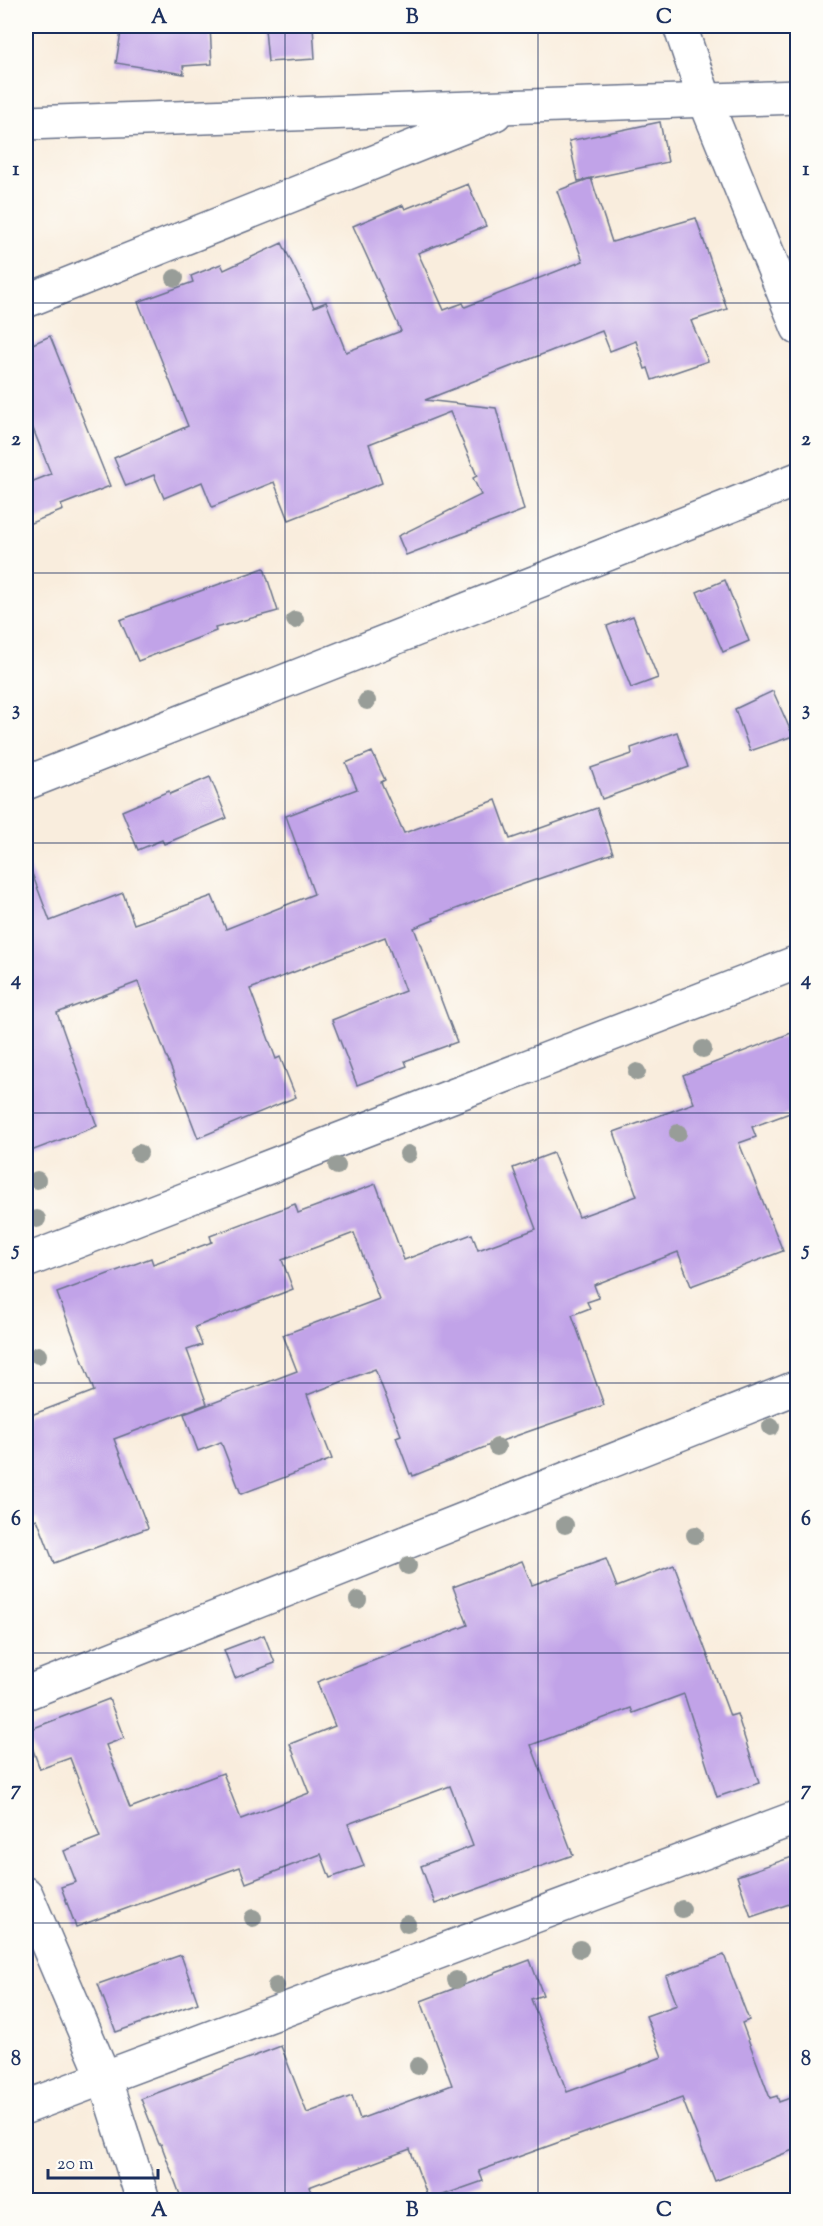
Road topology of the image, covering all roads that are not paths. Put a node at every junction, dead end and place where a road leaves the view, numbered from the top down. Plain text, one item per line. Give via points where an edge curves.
1 (680, 26) edge
2 (798, 97) edge
3 (705, 100) junction
4 (516, 105) junction
5 (26, 123) edge
6 (26, 301) edge
7 (798, 328) edge
8 (798, 479) edge
9 (26, 783) edge
10 (798, 962) edge
11 (26, 1261) edge
12 (798, 1387) edge
13 (26, 1693) edge
14 (798, 1817) edge
15 (26, 1894) edge
16 (104, 2077) junction
17 (26, 2107) edge
18 (143, 2200) edge

1 - 3 street
2 - 3 street
3 - 4 street
3 - 7 street
4 - 5 street
4 - 6 street
8 - 9 street
10 - 11 street
12 - 13 street
14 - 16 street
15 - 16 street
16 - 17 street
16 - 18 street

